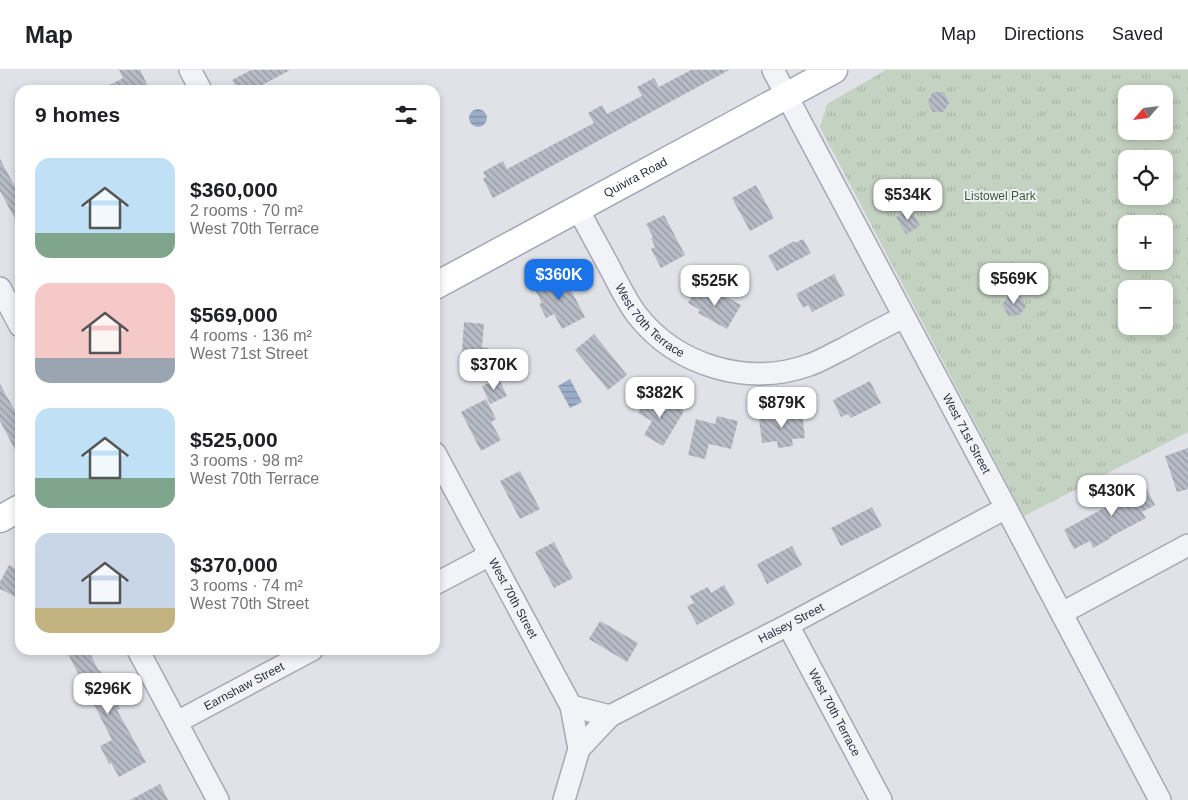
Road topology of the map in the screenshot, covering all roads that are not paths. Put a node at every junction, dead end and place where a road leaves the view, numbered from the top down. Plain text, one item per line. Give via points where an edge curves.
1 (190, 70) edge
2 (773, 70) edge
3 (834, 70) edge
4 (198, 85) edge
5 (787, 96) junction
6 (578, 208) junction
7 (440, 283) edge
8 (0, 288) edge
9 (15, 316) edge
10 (904, 316) junction
11 (440, 462) edge
12 (1006, 508) junction
13 (15, 511) edge
14 (0, 519) edge
15 (1188, 545) edge
16 (490, 555) junction
17 (440, 581) edge
18 (1062, 613) junction
19 (788, 625) junction
20 (141, 655) edge
21 (303, 655) edge
22 (571, 706) junction
23 (610, 716) junction
24 (177, 722) junction
25 (579, 749) junction
26 (218, 800) edge
27 (564, 800) edge
28 (881, 800) edge
29 (1160, 800) edge

1 - 4 street
2 - 5 street, West 71st Street
3 - 5 main road, Quivira Road
5 - 6 main road, Quivira Road
5 - 10 street, West 71st Street
6 - 7 main road, Quivira Road
6 - 10 street, West 70th Terrace via 638,315 672,348 691,359 724,370 754,374 785,372 809,365
8 - 9 street
10 - 12 street, West 71st Street
11 - 16 street, West 70th Street
12 - 18 street, West 71st Street
12 - 19 street, Halsey Street
13 - 14 main road
15 - 18 street
16 - 17 street
16 - 22 street, West 70th Street
18 - 29 street, West 71st Street
19 - 23 street, Halsey Street
19 - 28 street, West 70th Terrace
20 - 24 street
21 - 24 street, Earnshaw Street
22 - 23 street
22 - 25 street, West 70th Street
23 - 25 street, West 70th Street
24 - 26 street
25 - 27 street, West 70th Street

